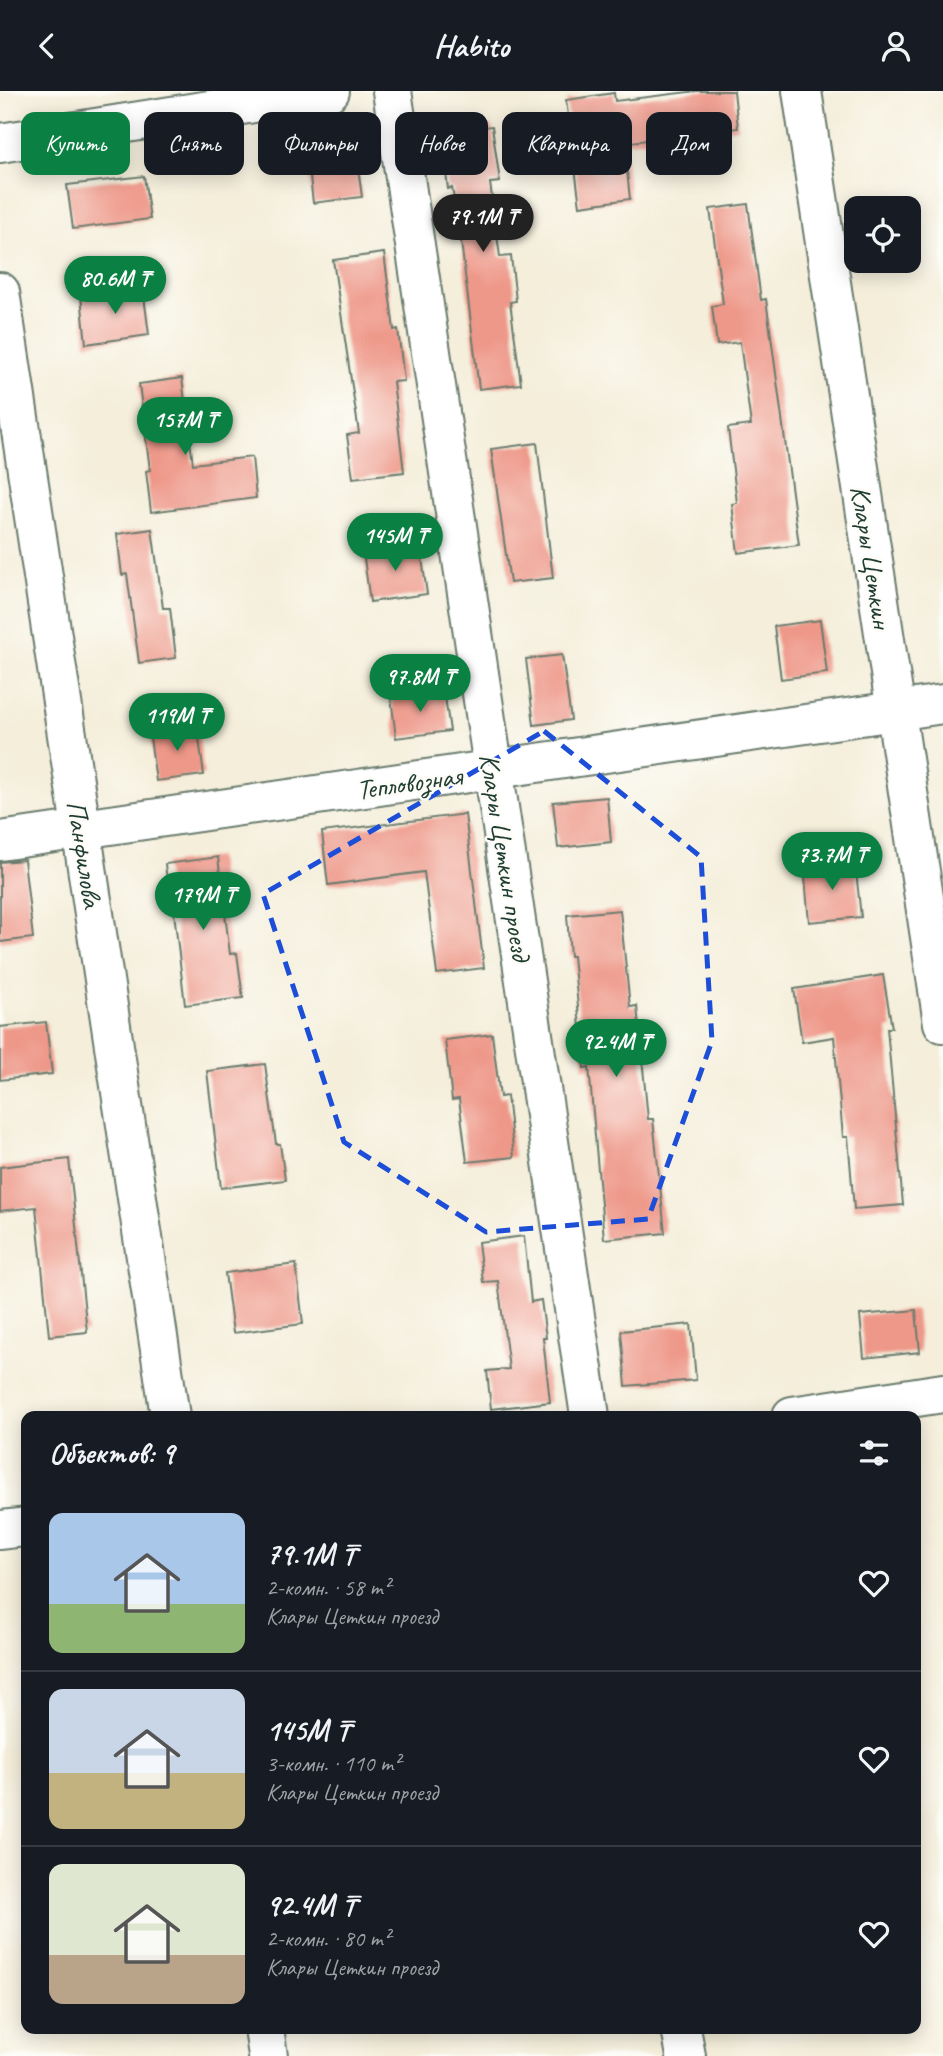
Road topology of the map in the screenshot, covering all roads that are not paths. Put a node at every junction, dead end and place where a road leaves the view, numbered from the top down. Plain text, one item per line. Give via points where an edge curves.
1 (330, 91) edge
2 (392, 91) edge
3 (802, 91) edge
4 (0, 143) edge
5 (0, 292) edge
6 (943, 704) edge
7 (896, 711) junction
8 (493, 769) junction
9 (81, 830) junction
10 (0, 841) edge
11 (943, 1023) edge
12 (943, 1394) edge
13 (169, 1411) edge
14 (589, 1411) edge
15 (826, 1411) edge
16 (21, 1528) edge
17 (0, 1530) edge
18 (265, 2034) edge
19 (682, 2034) edge
20 (268, 2056) edge
21 (685, 2056) edge

1 - 4 street
2 - 8 street, Клары Цеткин проезд
3 - 7 street, Клары Цеткин
5 - 9 street, Панфилова
6 - 7 street, Тепловозная
7 - 8 street, Тепловозная
7 - 11 street, Клары Цеткин
8 - 9 street, Тепловозная
8 - 14 street, Клары Цеткин проезд
9 - 10 street, Тепловозная
9 - 13 street, Панфилова
12 - 15 street
16 - 17 street
18 - 20 street
19 - 21 street

